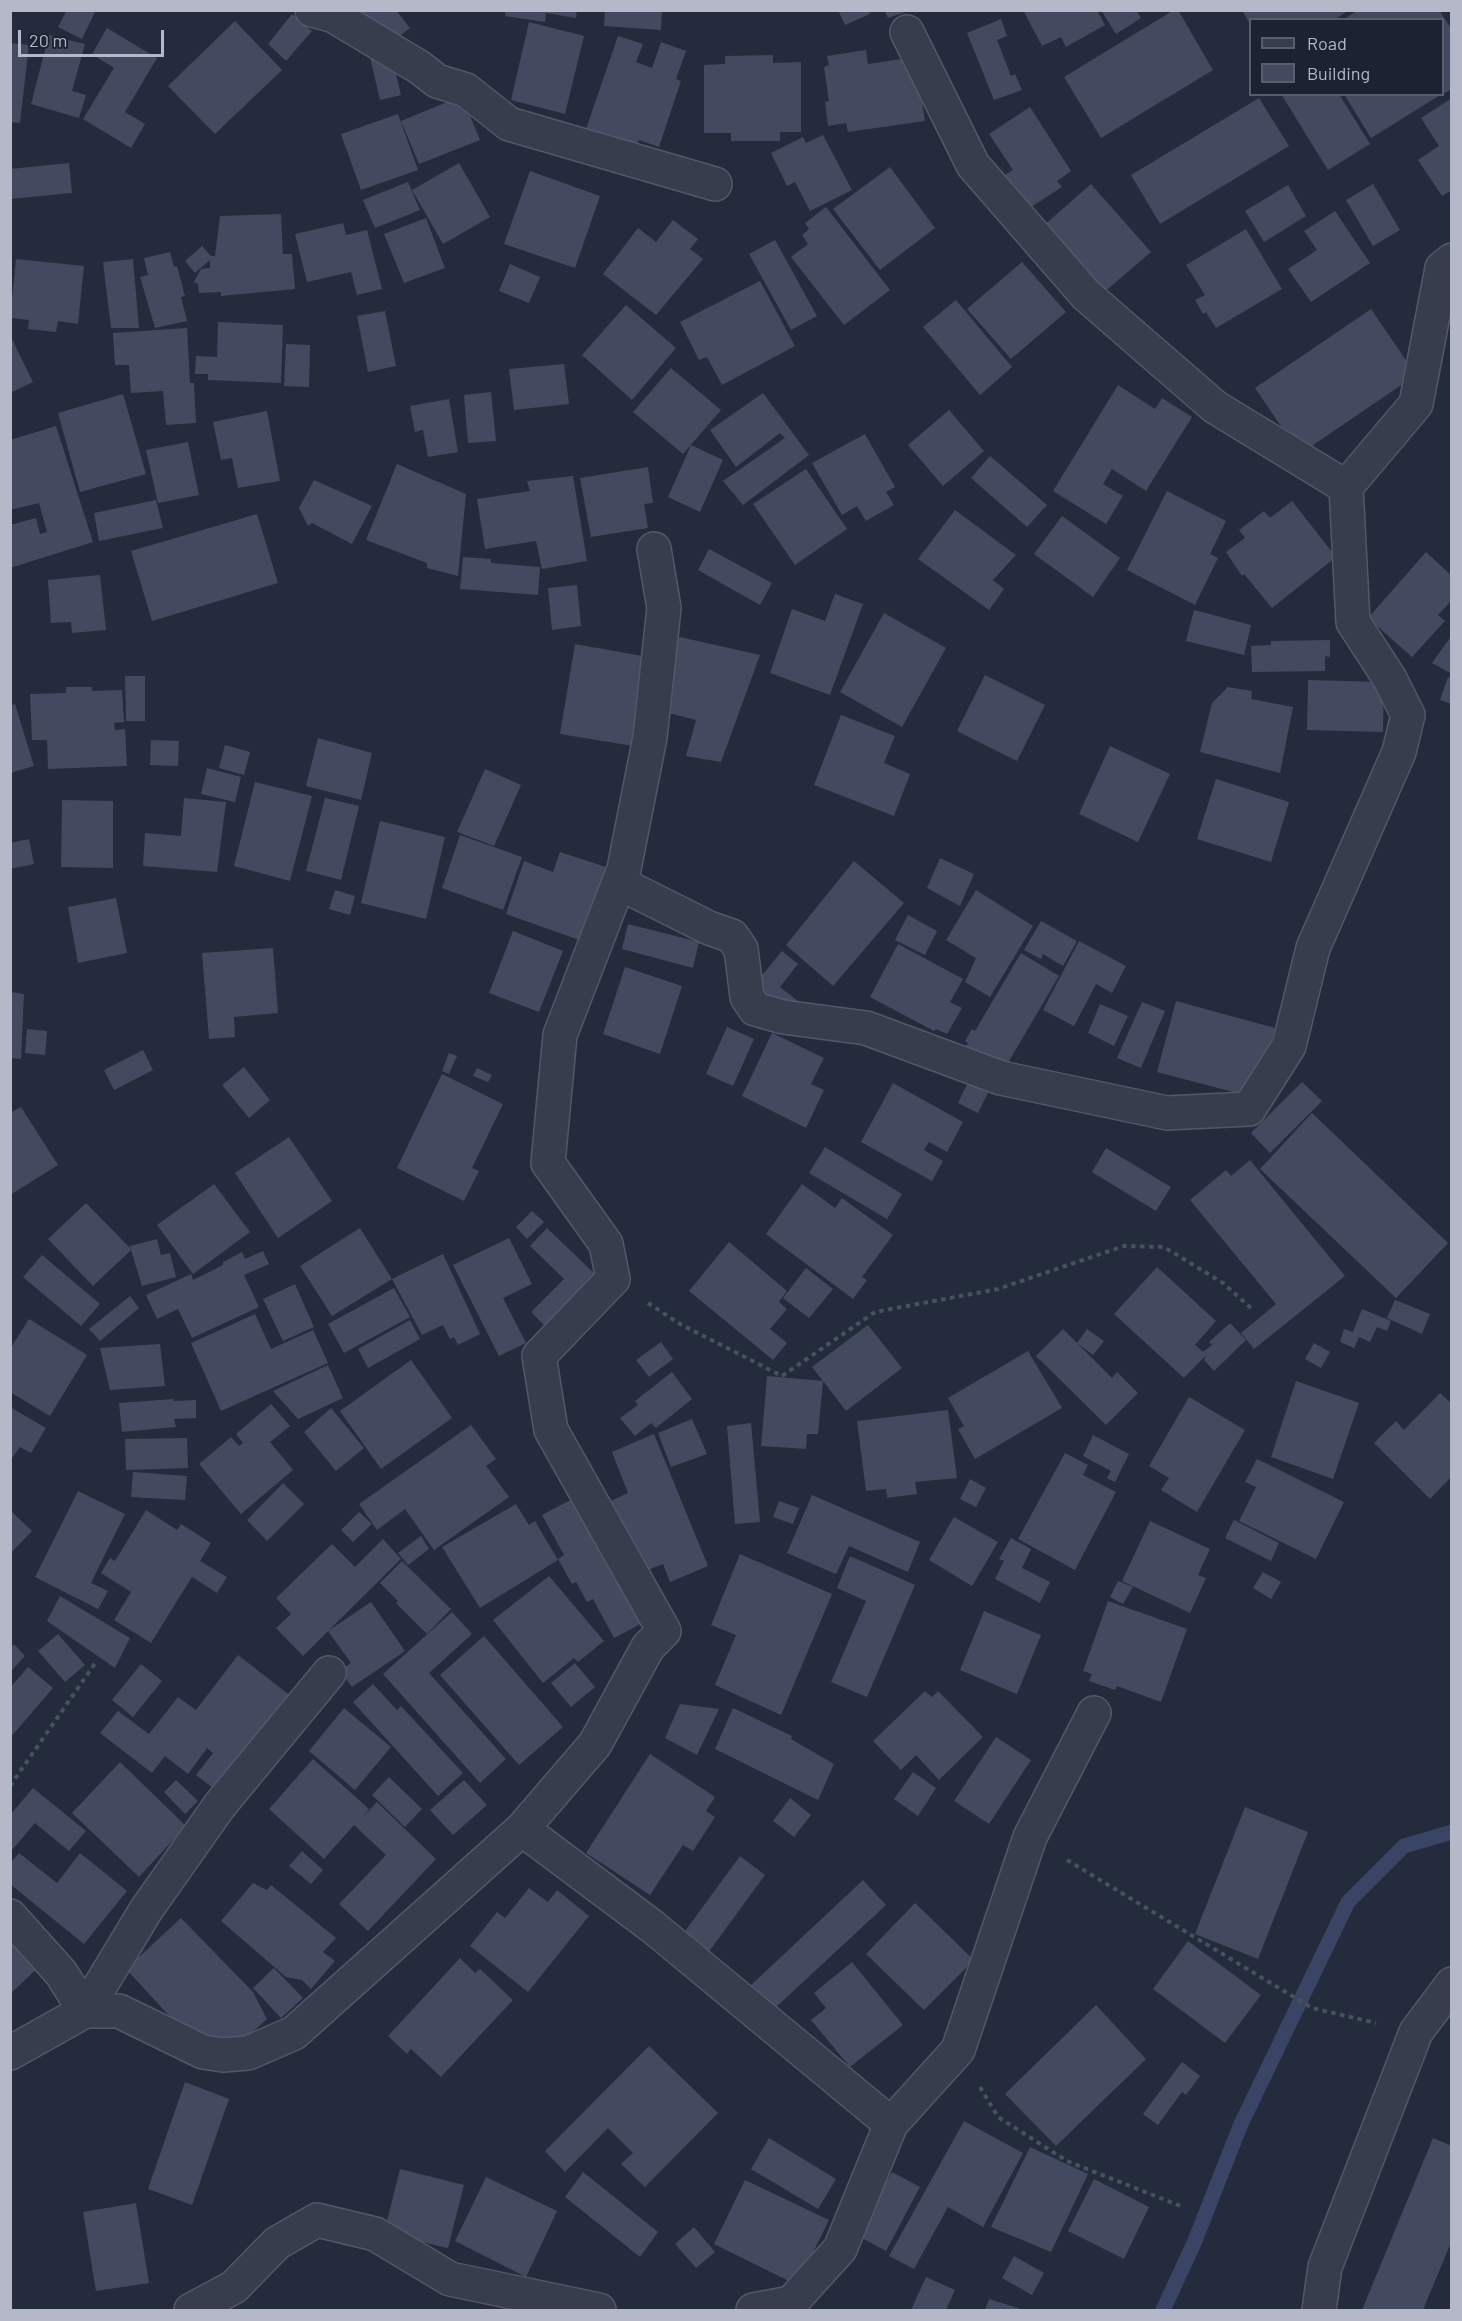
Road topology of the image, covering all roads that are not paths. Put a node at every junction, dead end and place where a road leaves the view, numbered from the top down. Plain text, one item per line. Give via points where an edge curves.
1 (312, 10) edge
2 (907, 32) dead end
3 (715, 184) dead end
4 (1452, 260) edge
5 (1346, 488) junction
6 (654, 549) dead end
7 (619, 883) junction
8 (329, 1673) dead end
9 (1094, 1713) dead end
10 (522, 1829) junction
11 (10, 1916) edge
12 (1452, 1984) edge
13 (85, 2011) junction
14 (10, 2053) edge
15 (891, 2124) junction
16 (790, 2307) edge
17 (191, 2310) edge
18 (599, 2310) edge
19 (753, 2310) edge
20 (1320, 2310) edge

1 - 3 street via 334,16 437,81 466,90 510,124
2 - 5 street via 973,165 1086,295 1215,407
4 - 5 street via 1442,268 1416,404
5 - 7 street via 1353,622 1408,715 1399,752 1313,948 1289,1046 1250,1108 1167,1113 1001,1078 866,1028 783,1017 755,1009 747,997 741,949 732,936
6 - 7 street via 664,608 650,737
7 - 10 street via 560,1035 548,1163 606,1245 613,1279 539,1356 550,1431 664,1630 648,1647 595,1744
8 - 13 street via 220,1805 146,1910
9 - 15 street via 1030,1837 958,2050
10 - 13 street via 294,2033 248,2053 203,2052 119,2011
10 - 15 street via 652,1927
11 - 13 street via 61,1973
12 - 20 street via 1416,2032 1325,2267
13 - 14 street
15 - 16 street via 840,2249
16 - 19 street
17 - 18 street via 234,2286 277,2243 317,2220 375,2234 450,2279

